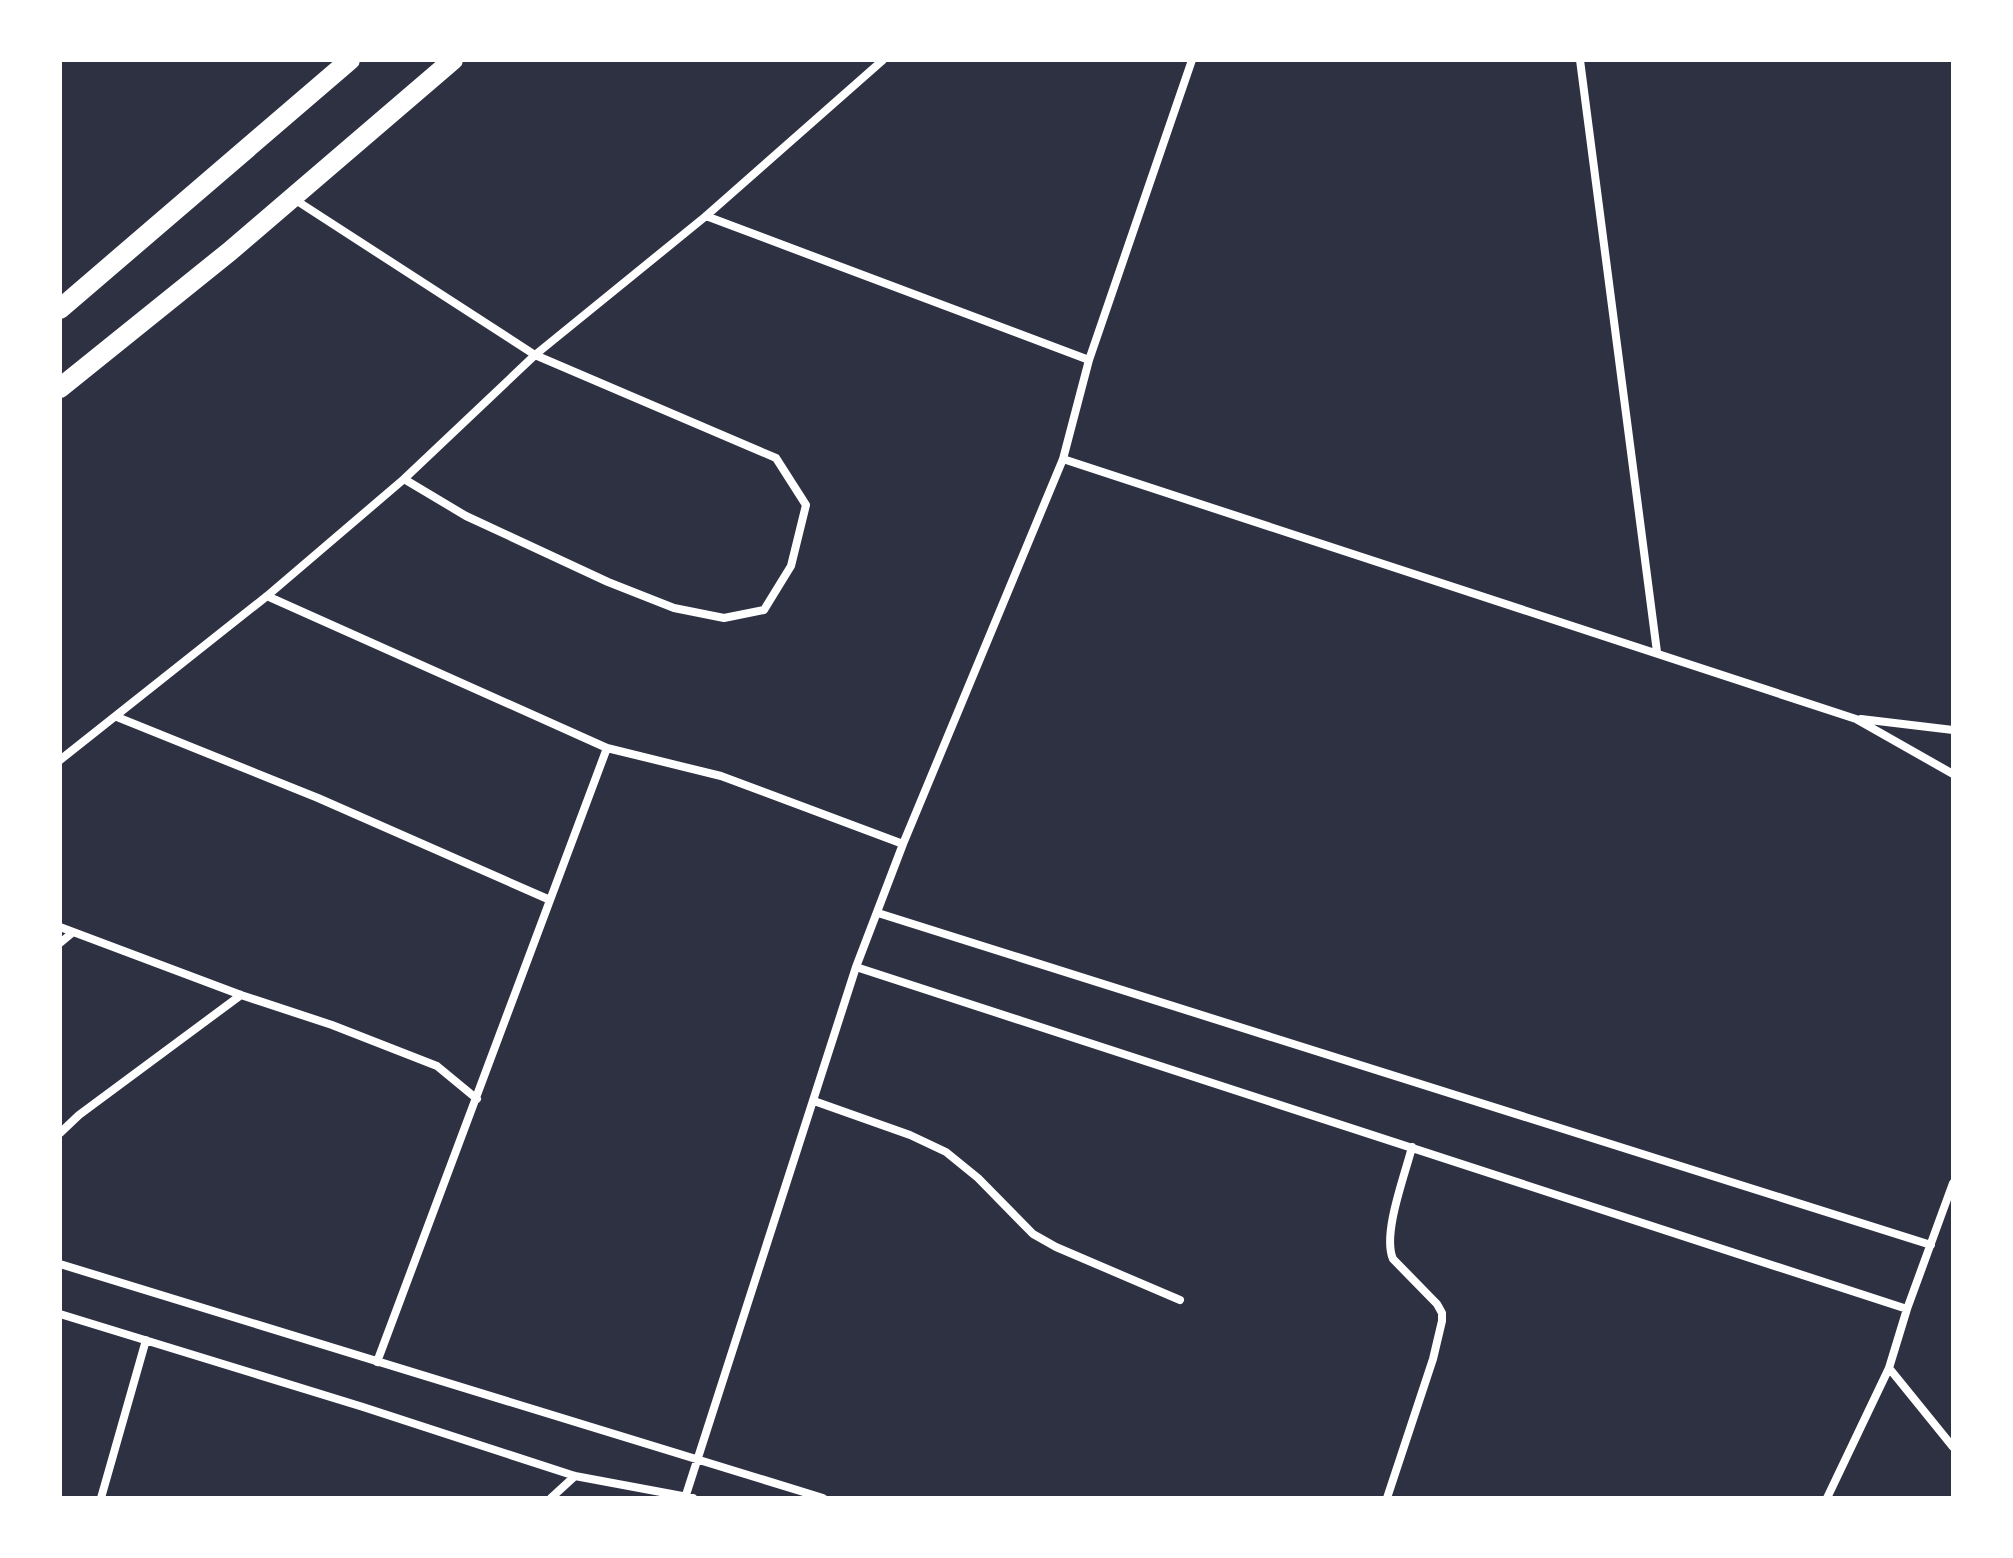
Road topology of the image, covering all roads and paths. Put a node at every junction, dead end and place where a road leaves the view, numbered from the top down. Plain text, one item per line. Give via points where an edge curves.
1 (350, 60) edge
2 (453, 60) edge
3 (883, 60) edge
4 (1192, 60) edge
5 (1580, 60) edge
6 (293, 198) junction
7 (706, 216) junction
8 (60, 309) edge
9 (535, 355) junction
10 (1089, 360) junction
11 (60, 388) edge
12 (1063, 459) junction
13 (404, 479) junction
14 (267, 596) junction
15 (1657, 652) junction
16 (117, 717) junction
17 (1856, 719) junction
18 (1953, 730) edge
19 (607, 748) junction
20 (60, 760) edge
21 (1953, 774) edge
22 (903, 844) junction
23 (550, 900) junction
24 (878, 913) junction
25 (60, 927) edge
26 (72, 933) junction
27 (60, 943) edge
28 (856, 967) junction
29 (241, 995) junction
30 (477, 1099) junction
31 (814, 1101) junction
32 (60, 1133) edge
33 (1412, 1147) junction
34 (1953, 1183) edge
35 (1931, 1245) junction
36 (60, 1264) edge
37 (1180, 1300) dead end
38 (1907, 1309) junction
39 (60, 1314) edge
40 (146, 1340) junction
41 (377, 1362) junction
42 (1889, 1368) junction
43 (1953, 1447) edge
44 (699, 1459) junction
45 (575, 1476) junction
46 (687, 1497) edge
47 (101, 1498) edge
48 (551, 1498) edge
49 (823, 1498) edge
50 (1387, 1498) edge
51 (1827, 1498) edge

1 - 8 main road
2 - 6 main road
3 - 7 street
4 - 10 street
5 - 15 street
6 - 9 street
6 - 11 main road
7 - 9 street
7 - 10 street
9 - 13 street
9 - 13 street via 776,458 806,505 791,566 764,610 724,618 674,608 466,516
10 - 12 street
12 - 15 street
12 - 22 street
13 - 14 street
14 - 16 street
14 - 19 street
15 - 17 street
16 - 20 street
16 - 23 street
17 - 18 street
17 - 21 street
19 - 22 street via 721,776
19 - 23 street
22 - 24 street
23 - 30 street
24 - 28 street
24 - 35 street
25 - 26 street
26 - 27 street
26 - 29 street
28 - 31 street
28 - 33 street
29 - 30 street via 437,1066
29 - 32 street
30 - 41 street
31 - 37 street via 946,1152 1033,1234
31 - 44 street
33 - 38 street
33 - 50 street via 1390,1253 1437,1304 1442,1321
34 - 35 street
35 - 38 street
36 - 41 street
38 - 42 street
39 - 40 street
40 - 45 street
40 - 47 street
41 - 44 street
42 - 43 street
42 - 51 street
44 - 46 street
44 - 49 street
45 - 46 street
45 - 48 street

